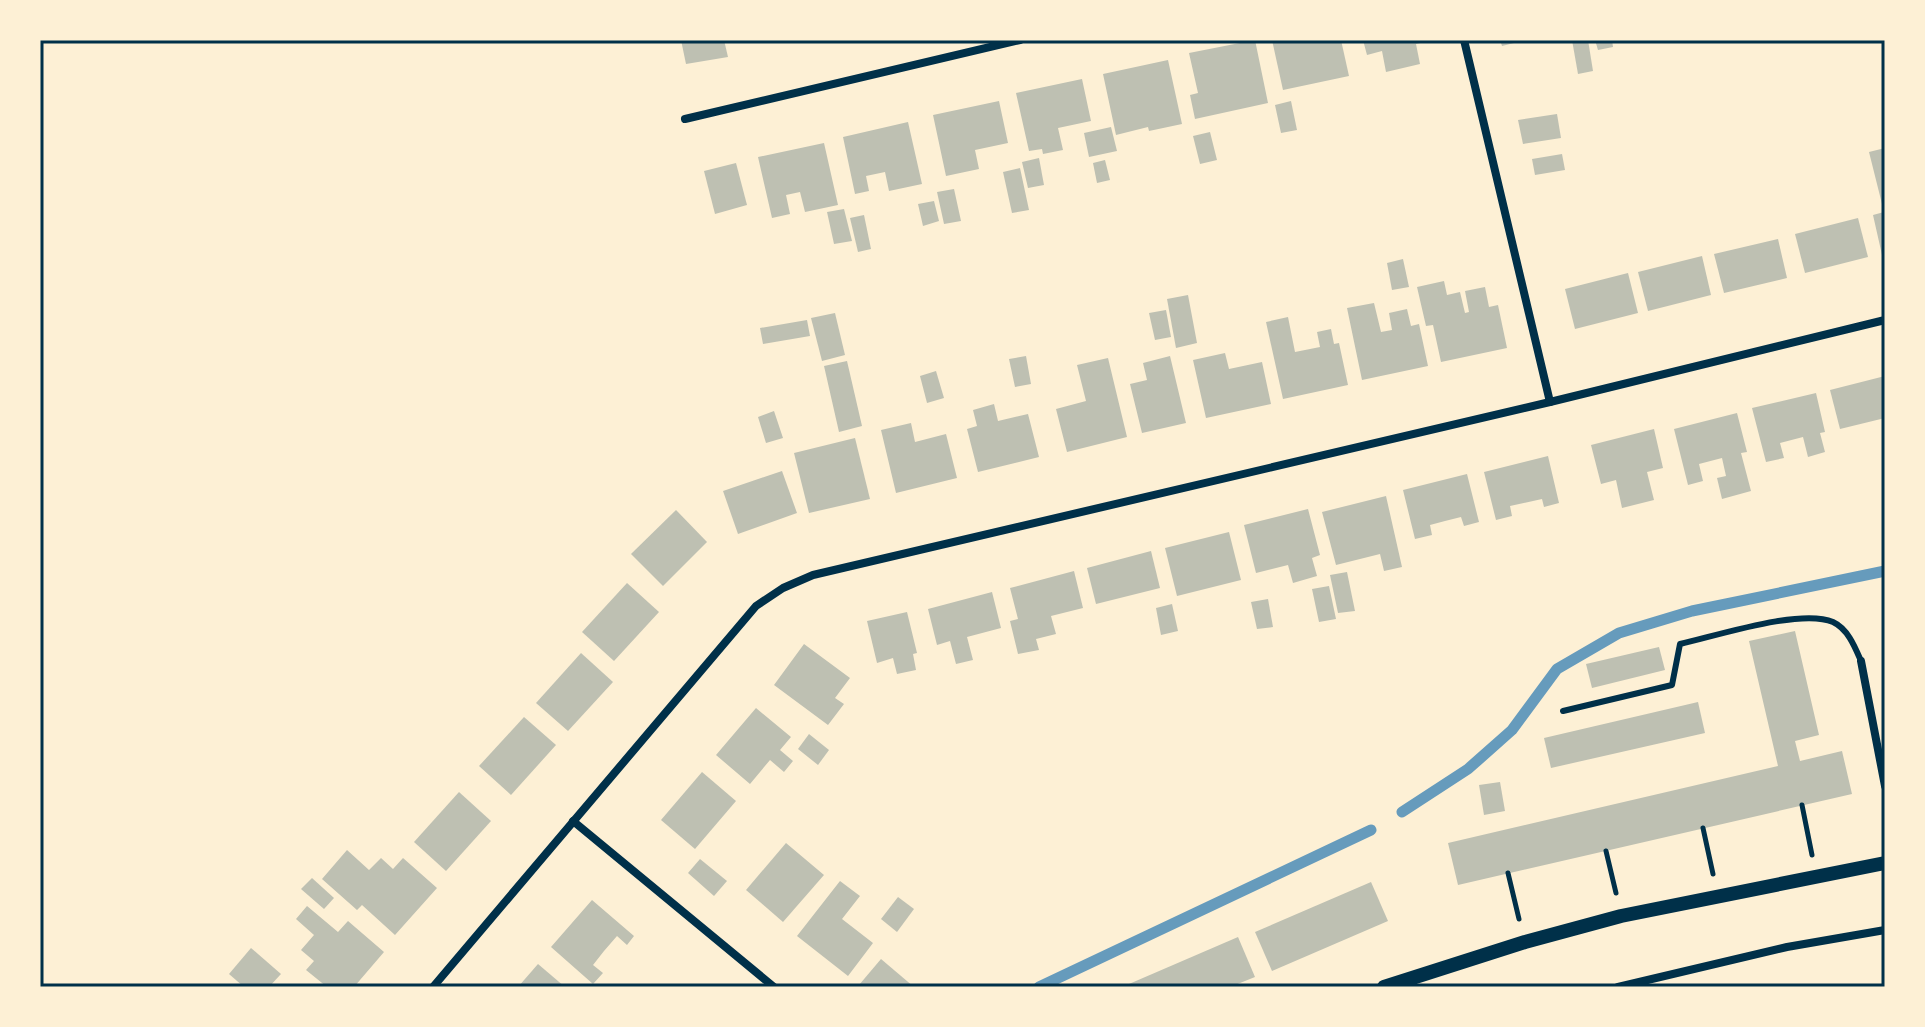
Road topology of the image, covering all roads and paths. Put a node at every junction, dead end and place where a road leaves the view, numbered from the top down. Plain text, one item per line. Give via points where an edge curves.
1 (1020, 40) edge
2 (1464, 40) edge
3 (685, 119) dead end
4 (1885, 320) edge
5 (1550, 402) junction
6 (1861, 661) joint
7 (1563, 711) dead end
8 (1885, 786) edge
9 (1802, 805) dead end
10 (573, 821) junction
11 (1703, 828) dead end
12 (1606, 851) dead end
13 (1885, 863) edge
14 (1508, 873) dead end
15 (1816, 876) junction
16 (1717, 895) junction
17 (1621, 916) junction
18 (1885, 930) edge
19 (1525, 942) junction
20 (433, 987) edge
21 (774, 987) edge
22 (1384, 987) edge
23 (1618, 987) edge

1 - 3 street
2 - 5 street
4 - 5 street
5 - 10 street via 813,575 756,606
6 - 7 lane via 1850,637 1834,622 1805,616 1680,644 1672,685
6 - 8 street
9 - 15 path
10 - 20 street
10 - 21 street
11 - 16 path
12 - 17 path
13 - 15 street
14 - 19 path
15 - 16 street
16 - 17 street
17 - 19 street
18 - 23 street via 1772,950
19 - 22 street

